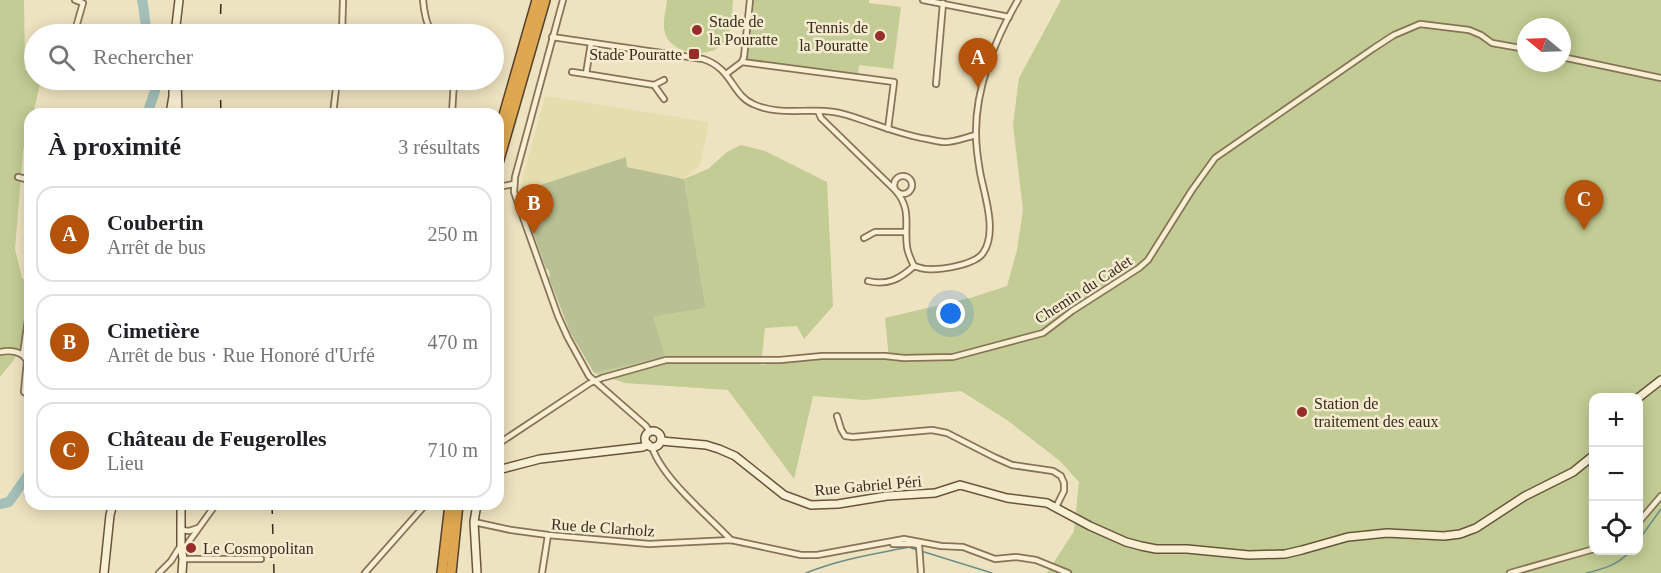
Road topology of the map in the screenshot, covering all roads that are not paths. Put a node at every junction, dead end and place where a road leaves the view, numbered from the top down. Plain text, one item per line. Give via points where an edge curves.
1 (75, 0) edge
2 (91, 0) edge
3 (179, 0) edge
4 (343, 0) edge
5 (423, 0) edge
6 (537, 0) edge
7 (545, 0) edge
8 (563, 0) edge
9 (750, 0) edge
10 (923, 0) edge
11 (1018, 0) edge
12 (83, 3) junction
13 (944, 3) junction
14 (1009, 17) junction
15 (77, 24) edge
16 (176, 24) edge
17 (342, 24) edge
18 (428, 24) edge
19 (552, 37) junction
20 (591, 43) junction
21 (1517, 47) edge
22 (1571, 59) edge
23 (742, 62) junction
24 (572, 72) dead end
25 (586, 74) junction
26 (726, 74) junction
27 (1661, 78) edge
28 (664, 80) dead end
29 (936, 84) dead end
30 (654, 85) junction
31 (173, 90) edge
32 (177, 90) edge
33 (336, 90) edge
34 (453, 90) edge
35 (664, 99) dead end
36 (171, 108) edge
37 (178, 108) edge
38 (334, 108) edge
39 (452, 108) edge
40 (818, 111) junction
41 (504, 113) edge
42 (888, 129) junction
43 (976, 135) junction
44 (504, 142) edge
45 (18, 177) dead end
46 (24, 178) edge
47 (514, 184) junction
48 (504, 186) edge
49 (906, 232) junction
50 (864, 238) dead end
51 (914, 266) junction
52 (868, 281) dead end
53 (24, 338) edge
54 (0, 352) edge
55 (21, 354) junction
56 (24, 358) edge
57 (1661, 380) edge
58 (595, 382) junction
59 (1643, 394) edge
60 (837, 416) dead end
61 (650, 432) junction
62 (504, 440) edge
63 (661, 441) junction
64 (650, 445) junction
65 (1589, 458) edge
66 (504, 468) edge
67 (1661, 496) edge
68 (1056, 507) junction
69 (111, 510) edge
70 (181, 510) edge
71 (212, 510) edge
72 (421, 510) edge
73 (449, 510) edge
74 (457, 510) edge
75 (476, 510) edge
76 (1643, 517) edge
77 (474, 522) junction
78 (198, 528) junction
79 (181, 530) junction
80 (548, 535) junction
81 (731, 540) junction
82 (882, 543) junction
83 (182, 547) junction
84 (1589, 550) edge
85 (183, 559) junction
86 (261, 559) dead end
87 (171, 561) junction
88 (182, 572) edge
89 (104, 573) edge
90 (159, 573) edge
91 (365, 573) edge
92 (442, 573) edge
93 (451, 573) edge
94 (477, 573) edge
95 (542, 573) edge
96 (921, 573) edge
97 (1068, 573) edge
98 (1510, 573) edge

1 - 12 street
2 - 12 street
3 - 16 main road
4 - 17 street
5 - 18 street
6 - 41 highway
7 - 44 highway
8 - 19 street
9 - 23 street
10 - 13 street
11 - 14 street
12 - 15 street
13 - 14 street
13 - 29 street
14 - 43 street via 985,76
19 - 20 street
19 - 47 street
20 - 25 street
20 - 26 street via 703,58
21 - 58 street, Chemin du Cadet via 1492,43 1469,30 1429,24 1394,35 1215,158 1148,260 1042,333 953,357 666,360
22 - 27 street
23 - 26 street
23 - 42 street via 894,82
24 - 25 street
25 - 30 street
26 - 40 street via 750,104 777,110
28 - 30 street
30 - 35 street
31 - 36 main road
32 - 37 main road
33 - 38 street
34 - 39 street
40 - 42 street via 850,115
40 - 49 street via 904,200
42 - 43 street via 946,142
43 - 51 street via 990,221 984,252 973,261 949,267
45 - 46 street
47 - 48 street
47 - 58 street via 517,203 558,316
49 - 50 street via 875,232
49 - 51 street
51 - 52 street via 887,282
53 - 55 street
54 - 55 street
55 - 56 street
57 - 59 main road
58 - 61 street
58 - 62 street, Chemin du Cadet
60 - 68 street via 845,436 932,430 1012,465 1053,471 1064,483
61 - 63 main road via 658,433
61 - 64 main road via 646,438
63 - 64 main road via 659,445
63 - 68 main road, Rue Gabriel Péri via 719,449 735,456 784,495 810,505 935,493 960,485
64 - 66 main road via 540,459
64 - 81 street via 675,483
65 - 68 main road, Rue Gabriel Péri via 1573,472 1460,534 1348,537 1285,554 1141,546 1090,526
67 - 76 street
69 - 89 main road
70 - 79 main road
71 - 78 street
72 - 91 street
73 - 92 highway
74 - 93 highway
75 - 77 main road
77 - 80 street, Rue de Clarholz
77 - 94 main road
78 - 79 street
78 - 83 street
79 - 83 main road
80 - 81 street, Rue de Clarholz via 649,544
80 - 95 street
81 - 82 street, Rue de Clarholz via 801,555
82 - 96 street via 920,545
82 - 97 street via 904,539 963,547 995,559 1036,560
83 - 85 main road
83 - 87 street
84 - 98 street
85 - 86 street
85 - 88 main road
87 - 88 street via 179,562
87 - 90 street

